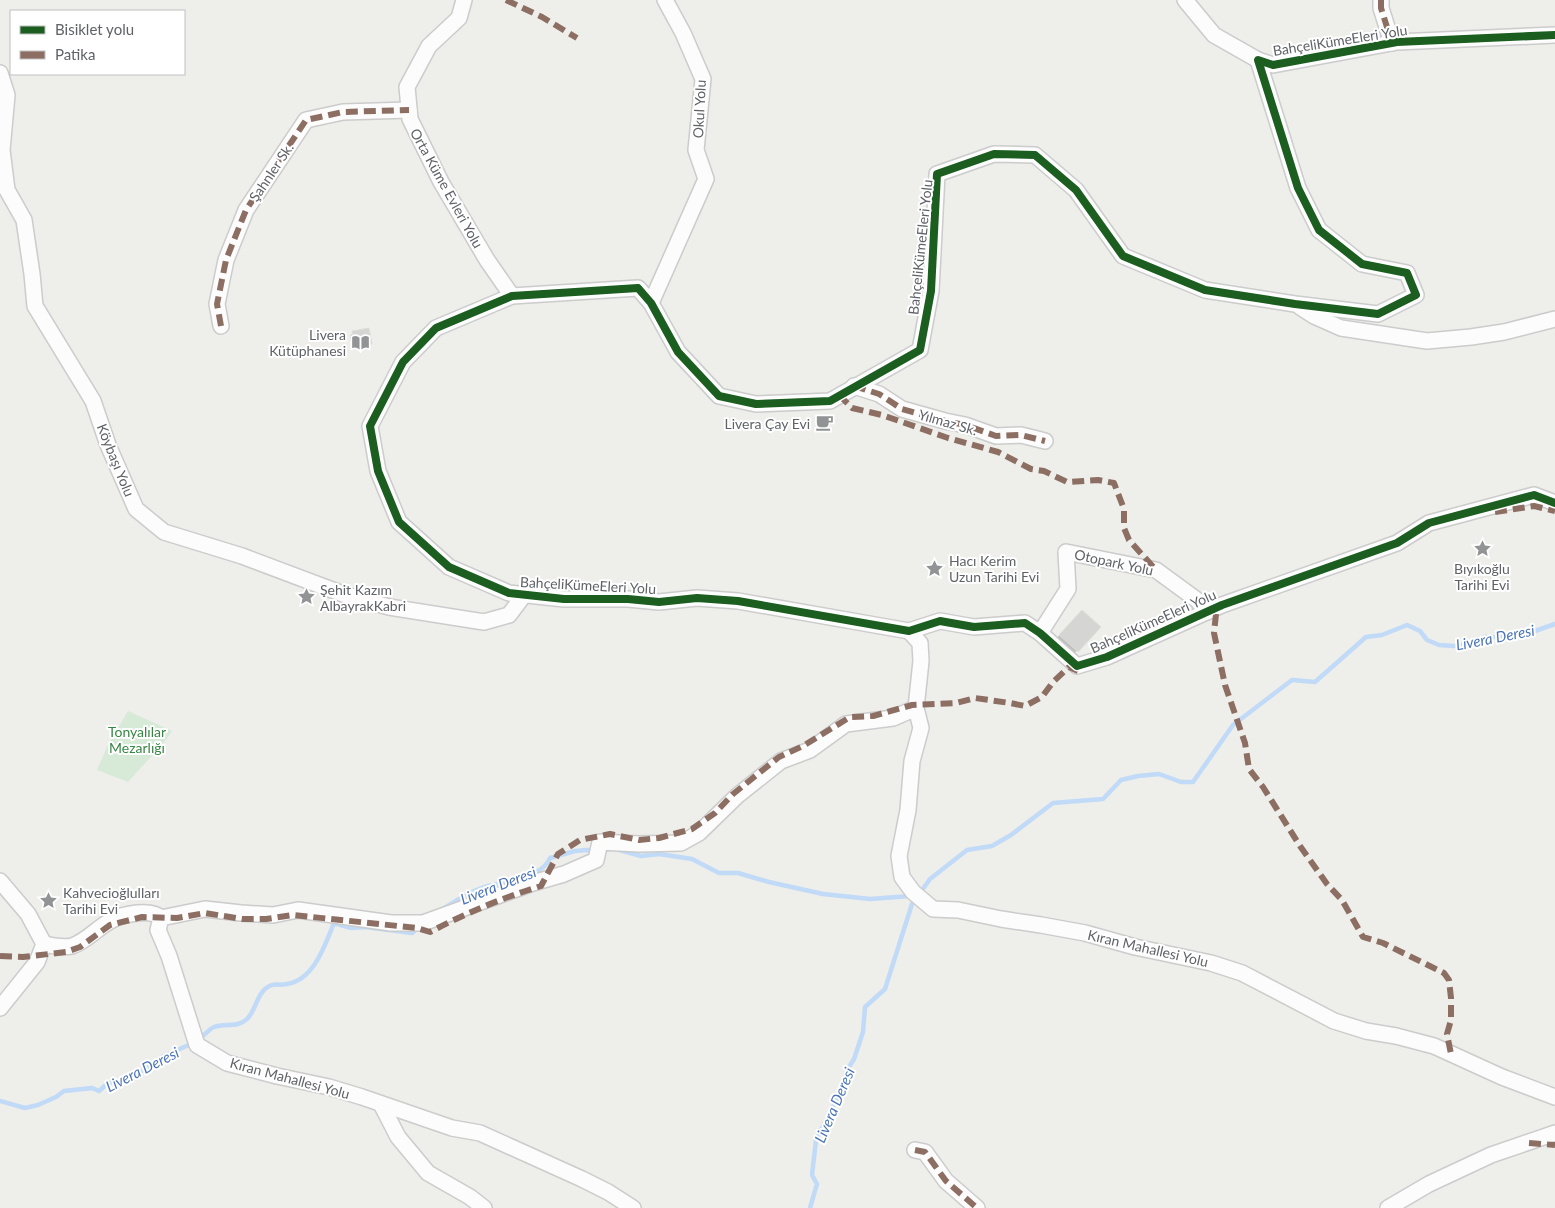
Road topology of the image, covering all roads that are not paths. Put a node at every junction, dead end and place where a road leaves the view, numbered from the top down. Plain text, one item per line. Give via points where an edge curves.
1 (464, 0) edge
2 (665, 0) edge
3 (1185, 0) edge
4 (1381, 0) edge
5 (1555, 35) edge
6 (1392, 43) junction
7 (1258, 60) junction
8 (0, 73) edge
9 (409, 110) junction
10 (512, 296) junction
11 (651, 303) junction
12 (1295, 304) junction
13 (1555, 319) edge
14 (221, 326) dead end
15 (854, 386) junction
16 (1045, 441) dead end
17 (1555, 503) edge
18 (524, 595) junction
19 (1207, 612) junction
20 (910, 631) junction
21 (1040, 633) junction
22 (916, 708) junction
23 (0, 881) edge
24 (161, 918) junction
25 (44, 944) junction
26 (0, 1008) edge
27 (1555, 1097) edge
28 (382, 1104) junction
29 (1555, 1134) edge
30 (915, 1150) dead end
31 (484, 1208) edge
32 (633, 1208) edge
33 (977, 1208) edge
34 (1388, 1208) edge

1 - 9 street, Orta Küme Evleri Yolu via 459,18 429,46 407,88
2 - 11 street, Okul Yolu via 703,79 696,150 706,179
3 - 7 street via 1214,35
4 - 6 street
5 - 6 street, BahçeliKümeEleri Yolu
6 - 7 street, BahçeliKümeEleri Yolu via 1273,65
7 - 12 street, BahçeliKümeEleri Yolu via 1298,188 1319,230 1362,264 1406,273 1416,295 1378,314
8 - 18 street, Köybaşı Yolu via 7,95 2,150 7,190 24,220 34,306 93,402 136,508 164,532 389,607 484,622 509,615
9 - 10 street, Orta Küme Evleri Yolu via 410,119 441,182
9 - 14 street, Şahnler Sk. via 343,112 306,120 246,210 226,260 217,304
10 - 11 street, BahçeliKümeEleri Yolu via 638,288
10 - 18 street, BahçeliKümeEleri Yolu via 436,328 403,362 370,426 378,471 399,522 449,567 509,593
11 - 15 street, BahçeliKümeEleri Yolu via 678,352 719,396 756,404 830,401
12 - 13 street, BahçeliKümeEleri Yolu via 1341,328 1427,341 1480,336
12 - 15 street, BahçeliKümeEleri Yolu via 1206,290 1124,256 1076,190 1035,155 994,154 937,174 931,291 920,350
15 - 16 street, Yılmaz Sk. via 879,394 902,408 996,436 1021,435
17 - 19 street, BahçeliKümeEleri Yolu via 1534,495 1429,523 1397,543
18 - 20 street, BahçeliKümeEleri Yolu via 658,602 697,598 738,601
19 - 21 street, BahçeliKümeEleri Yolu via 1107,657 1078,666
19 - 21 street, Otopark Yolu via 1197,600 1156,570 1066,552 1068,589
20 - 21 street, BahçeliKümeEleri Yolu via 940,621 974,627 1025,623
20 - 22 street, Kıran Mahallesi Yolu via 920,643
22 - 24 street via 893,718 846,724 810,750 780,761 699,833 680,843 600,842 596,860 423,923 392,923 298,910 273,915 205,909
22 - 27 street, Kıran Mahallesi Yolu via 921,728 912,760 908,810 899,856 902,877 913,892 933,909 958,910 1085,933 1211,963 1242,974 1334,1021 1434,1046
23 - 25 street via 28,914
24 - 25 street via 154,913 141,912 114,918 73,945
24 - 28 street, Kıran Mahallesi Yolu via 158,930 197,1045 227,1063 329,1087
25 - 26 street via 37,962
28 - 31 street via 398,1137 428,1173
28 - 32 street, Kıran Mahallesi Yolu via 452,1128 480,1133 582,1179
29 - 34 street via 1491,1155 1429,1184
30 - 33 street via 925,1152 946,1181

